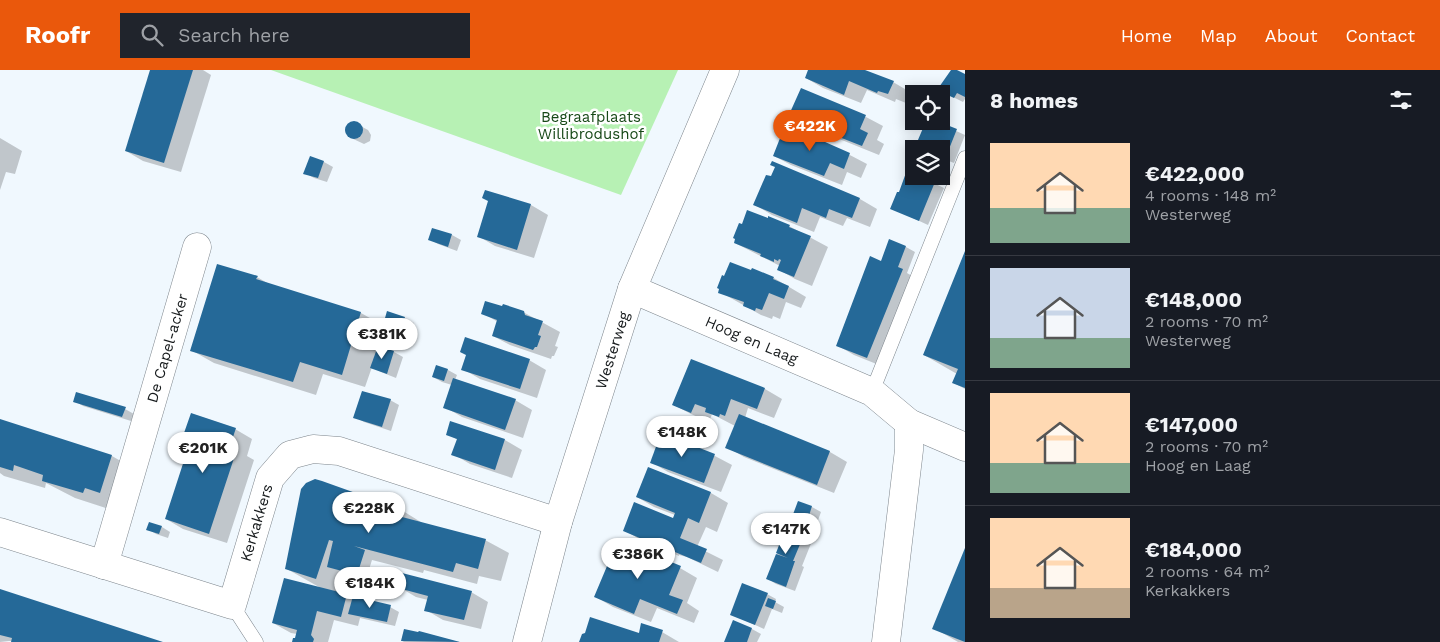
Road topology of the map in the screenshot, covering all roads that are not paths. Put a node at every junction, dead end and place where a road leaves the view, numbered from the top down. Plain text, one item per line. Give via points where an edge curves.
1 (725, 70) edge
2 (965, 158) edge
3 (197, 247) dead end
4 (632, 289) junction
5 (872, 392) junction
6 (908, 423) junction
7 (965, 447) edge
8 (558, 522) junction
9 (0, 532) edge
10 (104, 565) junction
11 (232, 605) junction
12 (256, 642) edge
13 (527, 642) edge
14 (886, 642) edge

1 - 4 street, Westerweg
2 - 5 lane
3 - 10 street, De Capel-acker
4 - 5 street, Hoog en Laag
4 - 8 street, Westerweg
5 - 6 street, Hoog en Laag
6 - 7 street, Hoog en Laag
6 - 14 street via 909,450
8 - 11 street, Kerkakkers via 339,451 313,449 290,455 270,478
8 - 13 street, Westerweg
9 - 10 street
10 - 11 street
11 - 12 lane

